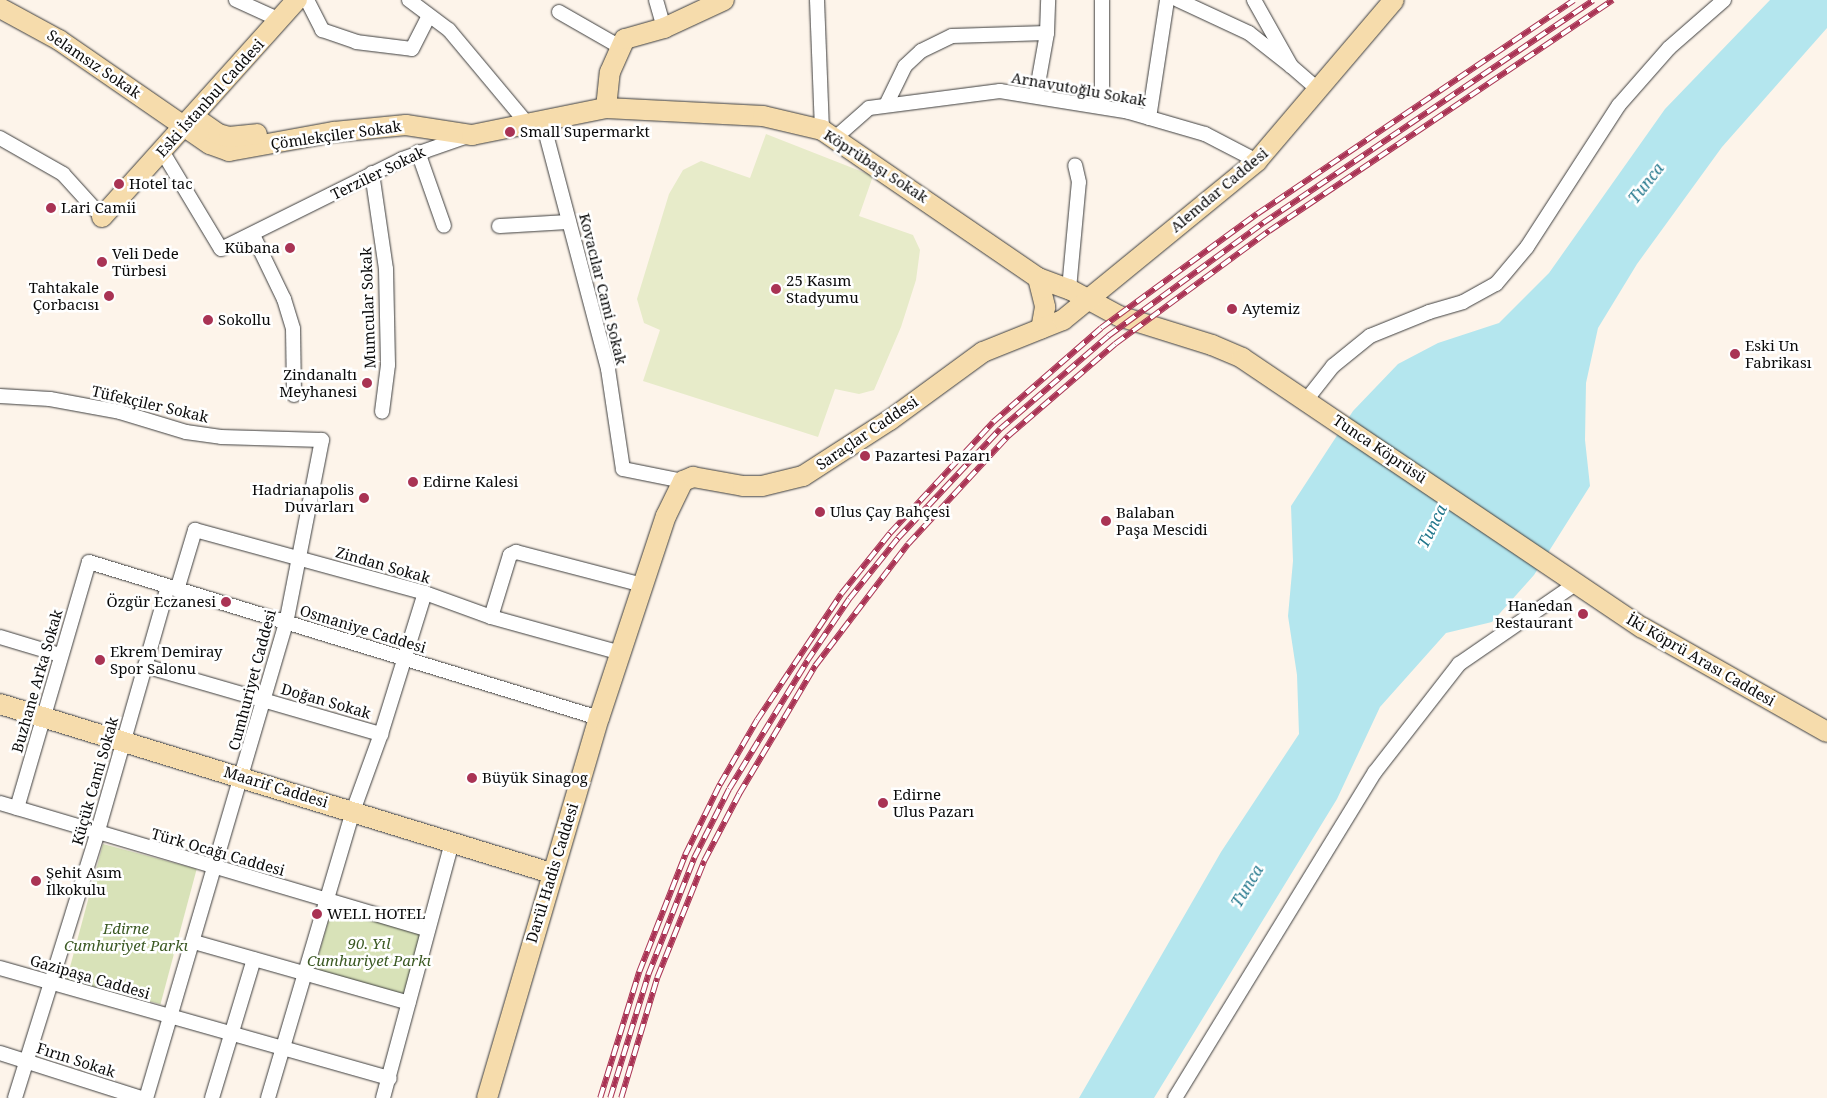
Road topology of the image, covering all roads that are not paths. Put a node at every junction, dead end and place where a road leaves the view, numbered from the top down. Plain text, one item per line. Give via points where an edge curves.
1 (11, 0) edge
2 (236, 0) edge
3 (297, 0) edge
4 (307, 0) edge
5 (409, 0) edge
6 (656, 0) edge
7 (724, 0) edge
8 (818, 0) edge
9 (1048, 0) edge
10 (1102, 0) edge
11 (1168, 0) edge
12 (1178, 0) edge
13 (1254, 0) edge
14 (1394, 0) edge
15 (1724, 0) edge
16 (0, 8) edge
17 (559, 12) dead end
18 (428, 17) junction
19 (280, 20) junction
20 (664, 28) junction
21 (1047, 33) junction
22 (620, 47) junction
23 (1291, 66) junction
24 (1319, 90) junction
25 (1036, 95) junction
26 (886, 105) junction
27 (1102, 107) junction
28 (606, 108) junction
29 (1149, 118) junction
30 (534, 120) junction
31 (189, 121) junction
32 (829, 134) junction
33 (472, 135) junction
34 (0, 138) edge
35 (162, 150) junction
36 (418, 152) junction
37 (1257, 161) junction
38 (1074, 165) dead end
39 (372, 173) junction
40 (102, 217) joint
41 (569, 222) junction
42 (444, 226) dead end
43 (500, 226) dead end
44 (253, 235) junction
45 (1038, 278) junction
46 (1069, 289) junction
47 (1090, 301) junction
48 (1041, 329) junction
49 (294, 395) dead end
50 (0, 396) edge
51 (1314, 404) junction
52 (382, 412) dead end
53 (322, 440) joint
54 (623, 469) joint
55 (683, 481) junction
56 (300, 559) junction
57 (89, 562) joint
58 (1577, 583) junction
59 (643, 585) junction
60 (172, 589) junction
61 (424, 593) junction
62 (491, 617) junction
63 (286, 623) junction
64 (0, 638) edge
65 (621, 653) junction
66 (60, 656) junction
67 (403, 658) junction
68 (145, 666) junction
69 (265, 700) junction
70 (0, 704) edge
71 (43, 716) junction
72 (599, 718) junction
73 (1827, 732) edge
74 (382, 734) junction
75 (124, 740) junction
76 (242, 777) junction
77 (0, 802) edge
78 (17, 808) junction
79 (353, 811) junction
80 (97, 834) junction
81 (452, 842) junction
82 (215, 868) junction
83 (551, 873) junction
84 (327, 900) junction
85 (428, 930) junction
86 (194, 942) junction
87 (254, 959) junction
88 (0, 968) edge
89 (306, 974) junction
90 (50, 982) junction
91 (409, 1003) junction
92 (171, 1018) junction
93 (231, 1034) junction
94 (284, 1048) junction
95 (0, 1053) edge
96 (26, 1061) junction
97 (390, 1078) junction
98 (15, 1098) edge
99 (142, 1098) edge
100 (146, 1098) edge
101 (212, 1098) edge
102 (268, 1098) edge
103 (382, 1098) edge
104 (487, 1098) edge
105 (1175, 1098) edge

1 - 31 main road, Selamsız Sokak via 110,60
2 - 19 street
3 - 19 main road, Eski İstanbul Caddesi
4 - 18 street via 322,30 356,42 412,49
5 - 18 street
6 - 20 street
7 - 20 main road
8 - 32 street
9 - 21 street
10 - 27 street
11 - 29 street
12 - 23 street via 1250,33
13 - 23 street
14 - 24 main road, Alemdar Caddesi
15 - 51 street via 1669,48 1619,105 1527,247 1496,284 1463,302 1428,312 1370,336 1333,366
16 - 31 main road, Selamsız Sokak via 59,40
17 - 22 street
18 - 30 street via 449,30
19 - 31 main road, Eski İstanbul Caddesi
20 - 22 main road via 626,39
21 - 25 street
21 - 26 street via 952,36 921,51 905,66
22 - 28 main road via 610,72
23 - 24 street
24 - 37 main road, Alemdar Caddesi
25 - 26 street, Arnavutoğlu Sokak via 1000,91
25 - 27 street, Arnavutoğlu Sokak
26 - 32 street, Arnavutoğlu Sokak via 869,108
27 - 29 street, Arnavutoğlu Sokak
28 - 30 main road, Köprübaşı Sokak
28 - 32 main road, Köprübaşı Sokak via 763,116
29 - 37 street, Arnavutoğlu Sokak via 1205,134
30 - 33 main road, Terziler Sokak
30 - 41 street, Kovacılar Cami Sokak
31 - 33 main road, Çömlekçiler Sokak via 210,144 229,151 334,132 406,125
31 - 35 main road, Eski İstanbul Caddesi
32 - 45 main road, Köprübaşı Sokak
33 - 36 street, Terziler Sokak
34 - 40 street via 62,174
35 - 40 main road, Eski İstanbul Caddesi
35 - 44 street, Terziler Sokak via 221,249
36 - 39 street, Terziler Sokak
36 - 42 street
37 - 47 main road, Alemdar Caddesi
38 - 46 street via 1079,182
39 - 44 street, Terziler Sokak
39 - 52 street, Mumcular Sokak via 386,269 388,365
41 - 43 street
41 - 54 street, Kovacılar Cami Sokak via 608,369
44 - 49 street via 284,299 293,328
45 - 46 main road, Köprübaşı Sokak
45 - 48 main road via 1045,307
46 - 47 main road, Köprübaşı Sokak
47 - 48 main road, Saraçlar Caddesi via 1064,320
47 - 51 main road, Tunca Köprüsü via 1141,325 1184,335 1242,358
48 - 55 main road, Saraçlar Caddesi via 983,352 857,442 803,476 762,486 693,477
50 - 53 street, Tüfekçiler Sokak via 50,399 120,412 186,432 221,437
51 - 58 main road, Tunca Köprüsü
53 - 56 street, Cumhuriyet Caddesi
54 - 55 street, Saraçlar Caddesi
55 - 59 main road, Darül Hadis Caddesi via 674,494
56 - 60 street, Zindan Sokak via 195,530
56 - 61 street, Zindan Sokak
56 - 63 street, Cumhuriyet Caddesi
57 - 60 street, Osmaniye Caddesi
57 - 66 street, Buzhane Arka Sokak
58 - 73 main road, İki Köprü Arası Caddesi via 1643,628
58 - 105 street via 1524,622 1476,651 1453,672 1375,772
59 - 62 street via 516,552 510,555
59 - 65 main road, Darül Hadis Caddesi
60 - 63 street, Osmaniye Caddesi
60 - 68 street, Küçük Cami Sokak
61 - 62 street, Zindan Sokak
61 - 67 street
62 - 65 street, Zindan Sokak
63 - 67 street, Osmaniye Caddesi
63 - 69 street, Cumhuriyet Caddesi
64 - 66 street
65 - 72 main road, Darül Hadis Caddesi
66 - 71 street, Buzhane Arka Sokak
67 - 72 street, Osmaniye Caddesi
67 - 74 street
68 - 69 street, Doğan Sokak
68 - 75 street, Küçük Cami Sokak
69 - 74 street, Doğan Sokak
69 - 76 street, Cumhuriyet Caddesi
70 - 71 main road, Maarif Caddesi
71 - 75 main road, Maarif Caddesi
71 - 78 street, Buzhane Arka Sokak
72 - 83 main road, Darül Hadis Caddesi
74 - 79 street
75 - 76 main road, Maarif Caddesi
75 - 80 street, Küçük Cami Sokak
76 - 79 main road, Maarif Caddesi
76 - 82 street, Cumhuriyet Caddesi
77 - 78 street, Türk Ocağı Caddesi
78 - 80 street, Türk Ocağı Caddesi
79 - 81 main road, Maarif Caddesi
79 - 84 street
80 - 82 street, Türk Ocağı Caddesi
80 - 90 street, Küçük Cami Sokak
81 - 83 main road, Maarif Caddesi
81 - 85 street
82 - 84 street, Türk Ocağı Caddesi
82 - 86 street, Cumhuriyet Caddesi
83 - 104 main road, Darül Hadis Caddesi
84 - 85 street, Türk Ocağı Caddesi
84 - 89 street
85 - 91 street
86 - 87 street
86 - 92 street, Cumhuriyet Caddesi
87 - 89 street
87 - 93 street
88 - 90 street, Gazipaşa Caddesi
89 - 91 street
89 - 94 street
90 - 92 street, Gazipaşa Caddesi
90 - 96 street, Küçük Cami Sokak
91 - 97 street
92 - 93 street, Gazipaşa Caddesi
92 - 100 street, Cumhuriyet Caddesi
93 - 94 street, Gazipaşa Caddesi
93 - 101 street
94 - 97 street, Gazipaşa Caddesi
94 - 102 street
95 - 96 street, Fırın Sokak
96 - 98 street, Küçük Cami Sokak
96 - 99 street, Fırın Sokak
97 - 103 street

